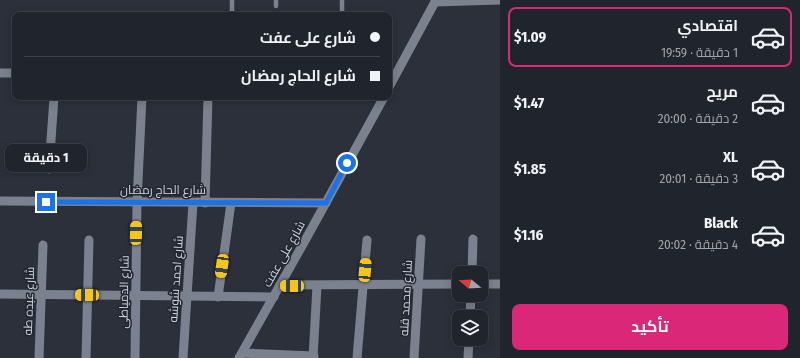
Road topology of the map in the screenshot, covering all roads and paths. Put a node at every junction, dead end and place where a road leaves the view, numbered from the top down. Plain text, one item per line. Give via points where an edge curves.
1 (232, 0) edge
2 (276, 0) edge
3 (342, 0) edge
4 (500, 0) edge
5 (435, 1) edge
6 (276, 6) dead end
7 (232, 12) edge
8 (342, 12) edge
9 (0, 73) edge
10 (12, 73) edge
11 (392, 76) edge
12 (54, 100) edge
13 (142, 100) edge
14 (208, 100) edge
15 (382, 100) edge
16 (49, 169) dead end
17 (0, 201) edge
18 (137, 202) junction
19 (193, 202) junction
20 (205, 203) junction
21 (231, 203) junction
22 (326, 203) junction
23 (421, 239) dead end
24 (89, 240) dead end
25 (367, 240) dead end
26 (473, 240) dead end
27 (42, 245) dead end
28 (472, 266) edge
29 (452, 284) edge
30 (488, 284) edge
31 (500, 284) edge
32 (280, 285) junction
33 (418, 285) junction
34 (317, 286) junction
35 (363, 286) junction
36 (0, 294) edge
37 (41, 295) junction
38 (87, 295) junction
39 (136, 296) junction
40 (187, 296) junction
41 (218, 297) junction
42 (274, 297) junction
43 (469, 346) edge
44 (240, 356) edge
45 (313, 357) edge
46 (39, 358) edge
47 (86, 358) edge
48 (135, 358) edge
49 (183, 358) edge
50 (357, 358) edge
51 (414, 358) edge
52 (468, 358) edge

1 - 7 lane
2 - 6 lane
3 - 8 lane
4 - 5 street
5 - 11 street
9 - 10 street
12 - 16 street
13 - 18 street, شارع الدمياطى
14 - 20 street
15 - 22 street, شارع على عفت
17 - 18 street, شارع الحاج رمضان
18 - 19 street, شارع الحاج رمضان
18 - 39 street, شارع الدمياطى
19 - 20 street, شارع الحاج رمضان
19 - 40 street, شارع احمد شوشه
20 - 21 street, شارع الحاج رمضان
21 - 22 street, شارع الحاج رمضان
21 - 41 street
22 - 32 street, شارع على عفت
23 - 33 street, شارع محمد قله
24 - 38 street
25 - 35 street
26 - 28 street
27 - 37 street, شارع عبده طه
29 - 33 street
30 - 31 street
32 - 34 street
32 - 42 street, شارع على عفت
33 - 35 street
33 - 51 street, شارع محمد قله
34 - 35 street
34 - 45 street
35 - 50 street
36 - 37 street
37 - 38 street
37 - 46 street, شارع عبده طه
38 - 39 street
38 - 47 street
39 - 40 street
39 - 48 street, شارع الدمياطى
40 - 41 street
40 - 49 street, شارع احمد شوشه
41 - 42 street
42 - 44 street, شارع على عفت
43 - 52 street
44 - 45 street

